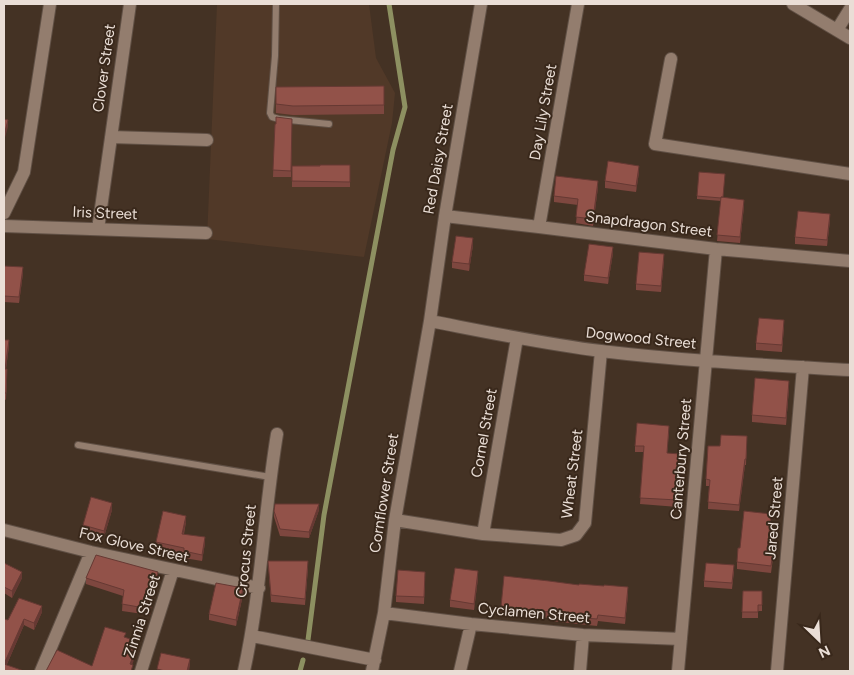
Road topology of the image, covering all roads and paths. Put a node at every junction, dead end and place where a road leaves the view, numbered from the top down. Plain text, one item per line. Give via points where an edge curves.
1 (50, 4) edge
2 (130, 4) edge
3 (276, 4) edge
4 (481, 4) edge
5 (578, 4) edge
6 (793, 4) edge
7 (850, 9) edge
8 (837, 30) junction
9 (850, 38) edge
10 (671, 59) dead end
11 (329, 124) dead end
12 (111, 137) junction
13 (207, 140) dead end
14 (850, 174) edge
15 (4, 213) edge
16 (444, 216) junction
17 (4, 226) edge
18 (539, 227) junction
19 (98, 229) junction
20 (206, 233) dead end
21 (716, 250) junction
22 (850, 261) edge
23 (430, 320) junction
24 (517, 338) junction
25 (601, 351) junction
26 (706, 361) junction
27 (803, 367) junction
28 (850, 370) edge
29 (277, 434) dead end
30 (78, 445) dead end
31 (270, 477) junction
32 (395, 520) junction
33 (4, 530) edge
34 (483, 534) junction
35 (91, 552) junction
36 (173, 570) junction
37 (258, 588) junction
38 (384, 613) junction
39 (471, 624) junction
40 (583, 635) junction
41 (252, 636) junction
42 (681, 638) junction
43 (374, 666) edge
44 (41, 671) edge
45 (141, 671) edge
46 (244, 671) edge
47 (460, 671) edge
48 (580, 671) edge
49 (678, 671) edge
50 (777, 671) edge

1 - 15 street via 24,172
2 - 12 street, Clover Street
3 - 11 lane via 270,113 279,119
4 - 16 street, Red Daisy Street
5 - 18 street, Day Lily Street
6 - 8 street
7 - 8 street
8 - 9 street
10 - 14 street via 655,144
12 - 13 street
12 - 19 street, Clover Street
16 - 18 street, Snapdragon Street
16 - 23 street, Red Daisy Street
17 - 19 street, Iris Street
18 - 21 street, Snapdragon Street
19 - 20 street, Iris Street
21 - 22 street, Snapdragon Street
21 - 26 street, Canterbury Street
23 - 24 street, Dogwood Street
23 - 32 street, Cornflower Street
24 - 25 street, Dogwood Street
24 - 34 street, Cornel Street
25 - 26 street, Dogwood Street
25 - 34 street, Wheat Street via 585,523 576,535 561,540
26 - 27 street, Dogwood Street
26 - 42 street, Canterbury Street
27 - 28 street, Dogwood Street
27 - 50 street, Jared Street
29 - 31 street, Crocus Street
30 - 31 lane
31 - 37 street, Crocus Street
32 - 34 street, Wheat Street
32 - 38 street, Cornflower Street
33 - 35 street, Fox Glove Street
35 - 36 street, Fox Glove Street
35 - 44 street
36 - 37 street, Fox Glove Street
36 - 45 street, Zinnia Street
37 - 41 street, Crocus Street
38 - 39 street, Cyclamen Street
38 - 43 street, Cornflower Street
39 - 40 street, Cyclamen Street
39 - 47 street
40 - 42 street, Cyclamen Street
40 - 48 street
41 - 43 street
41 - 46 street, Crocus Street
42 - 49 street, Canterbury Street

